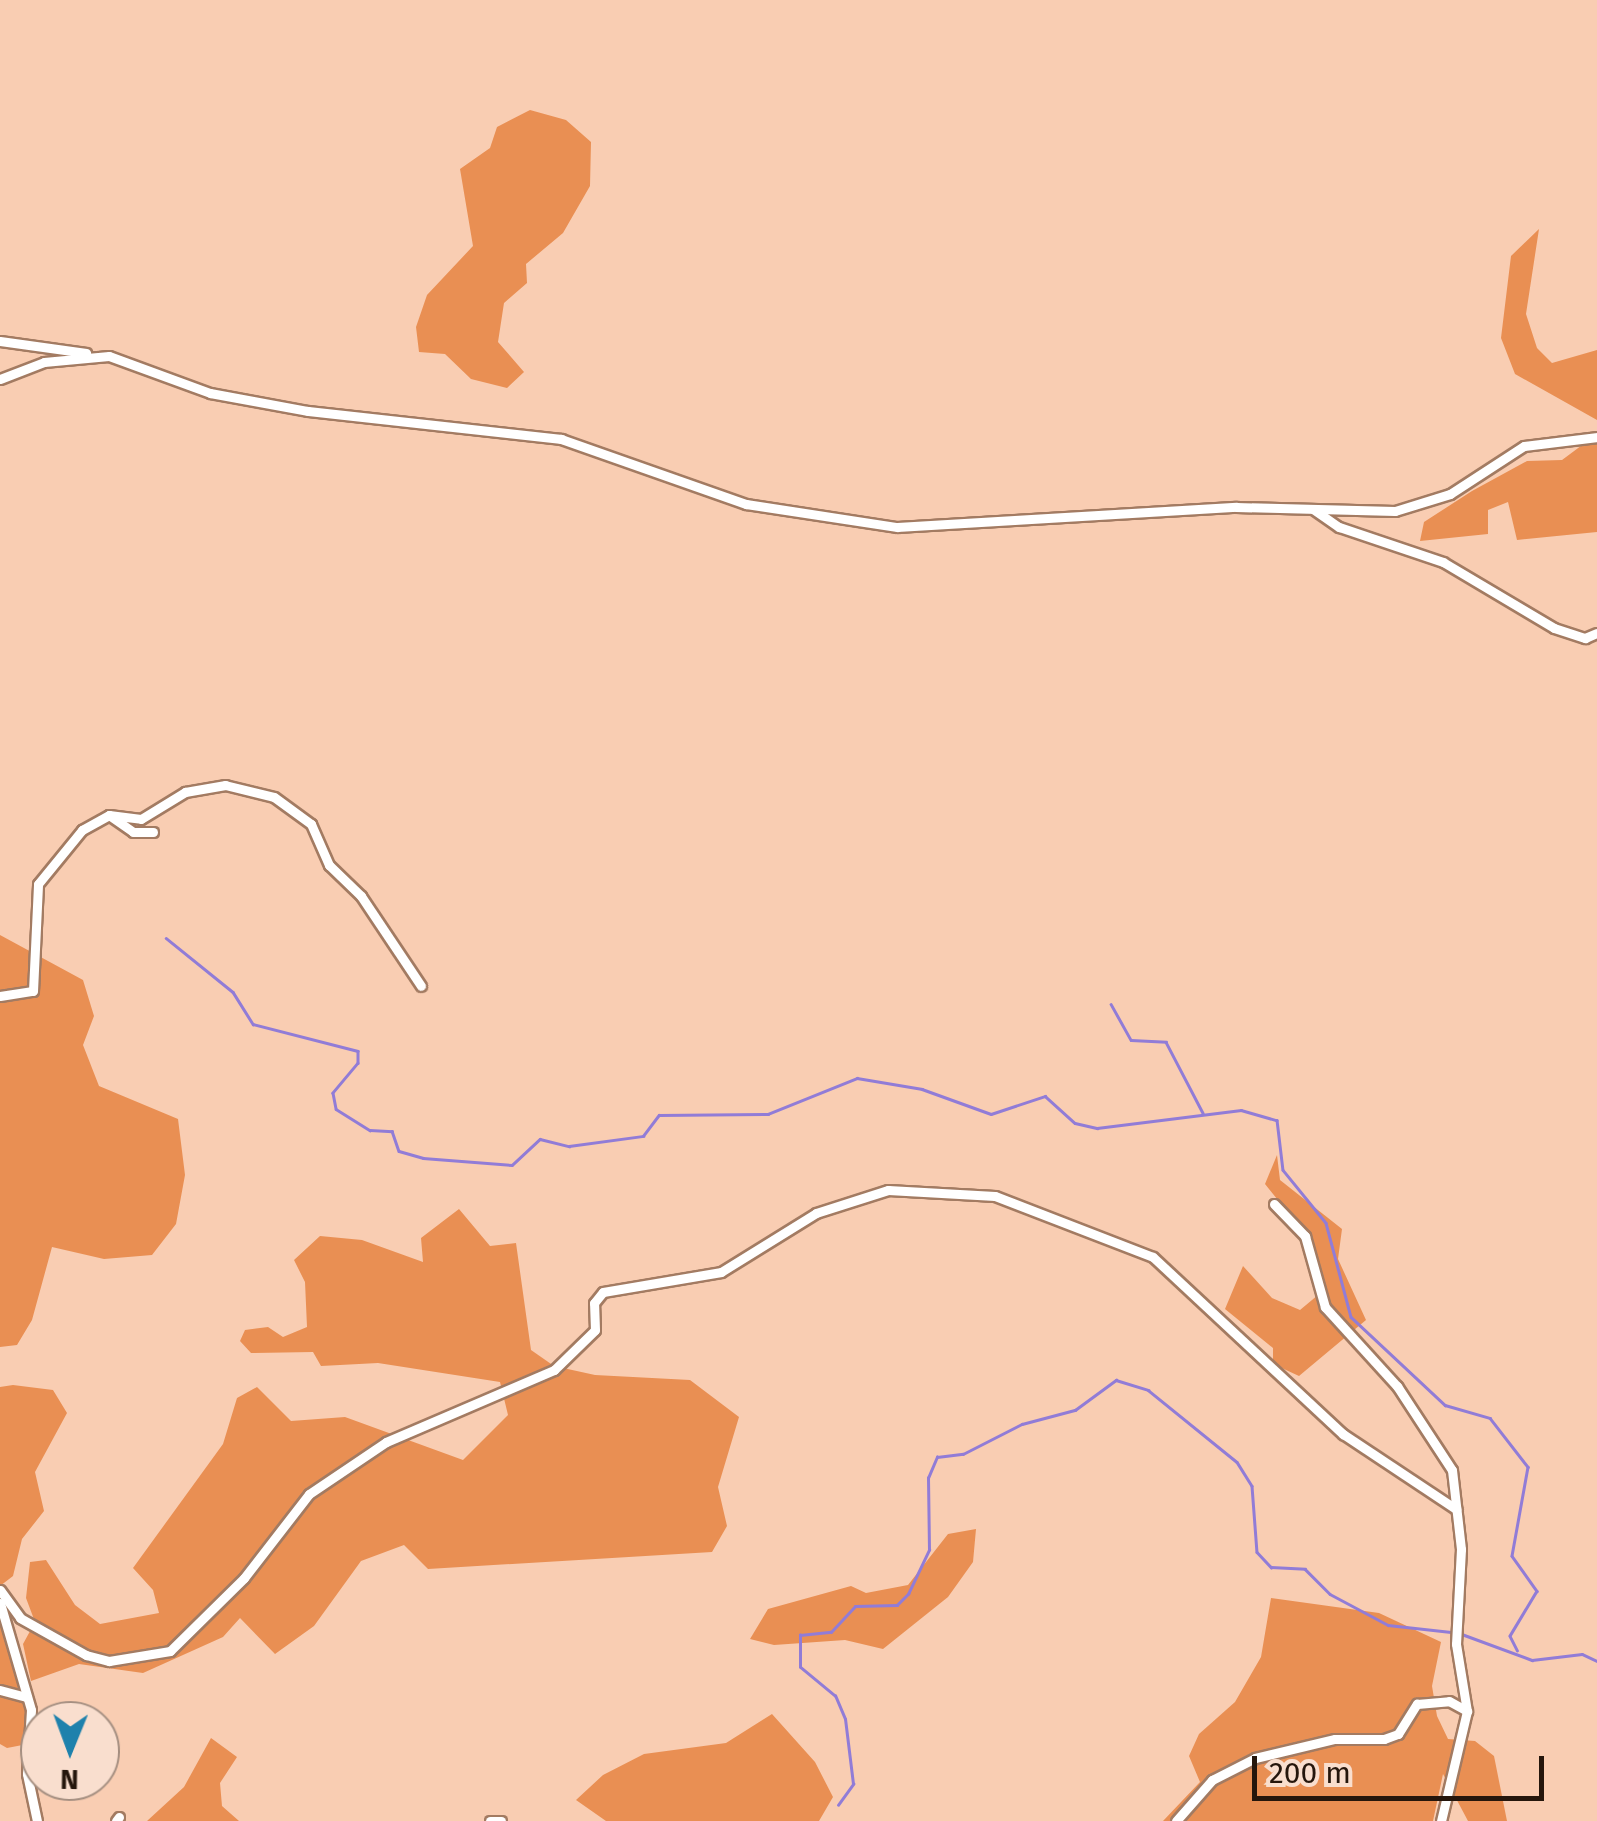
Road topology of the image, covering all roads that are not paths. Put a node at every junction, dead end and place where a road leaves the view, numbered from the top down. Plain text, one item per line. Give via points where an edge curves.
1 (0, 341) edge
2 (109, 356) junction
3 (0, 379) edge
4 (1597, 438) edge
5 (1312, 508) junction
6 (1597, 632) edge
7 (109, 815) junction
8 (153, 832) dead end
9 (421, 986) dead end
10 (0, 996) edge
11 (1274, 1204) dead end
12 (1456, 1509) junction
13 (0, 1590) edge
14 (0, 1603) edge
15 (0, 1690) edge
16 (27, 1697) junction
17 (1467, 1711) junction
18 (36, 1821) edge
19 (490, 1821) edge
20 (501, 1821) edge
21 (1176, 1821) edge
22 (1440, 1821) edge

1 - 2 street
2 - 3 street via 44,362
2 - 5 street via 210,393 288,408 561,439 746,504 897,528
4 - 5 street via 1524,446 1474,482 1415,508
5 - 6 street via 1340,527 1443,562 1554,628 1585,638
7 - 8 street via 124,828
7 - 9 street via 141,819 186,792 225,785 274,796 311,824 329,865 361,896
7 - 10 street via 82,830 38,884 30,996
11 - 12 street via 1305,1236 1325,1308 1448,1455
12 - 13 street via 1343,1434 1153,1257 995,1196 888,1190 816,1213 721,1272 604,1292 594,1303 595,1330 554,1370 386,1442 309,1494 244,1578 170,1651 108,1661 86,1655 20,1618
12 - 17 street via 1456,1644
14 - 16 street
15 - 16 street
16 - 18 street via 27,1774
17 - 21 street via 1449,1700 1417,1704 1398,1734 1384,1740 1335,1739 1254,1758 1212,1780
17 - 22 street
19 - 20 street

